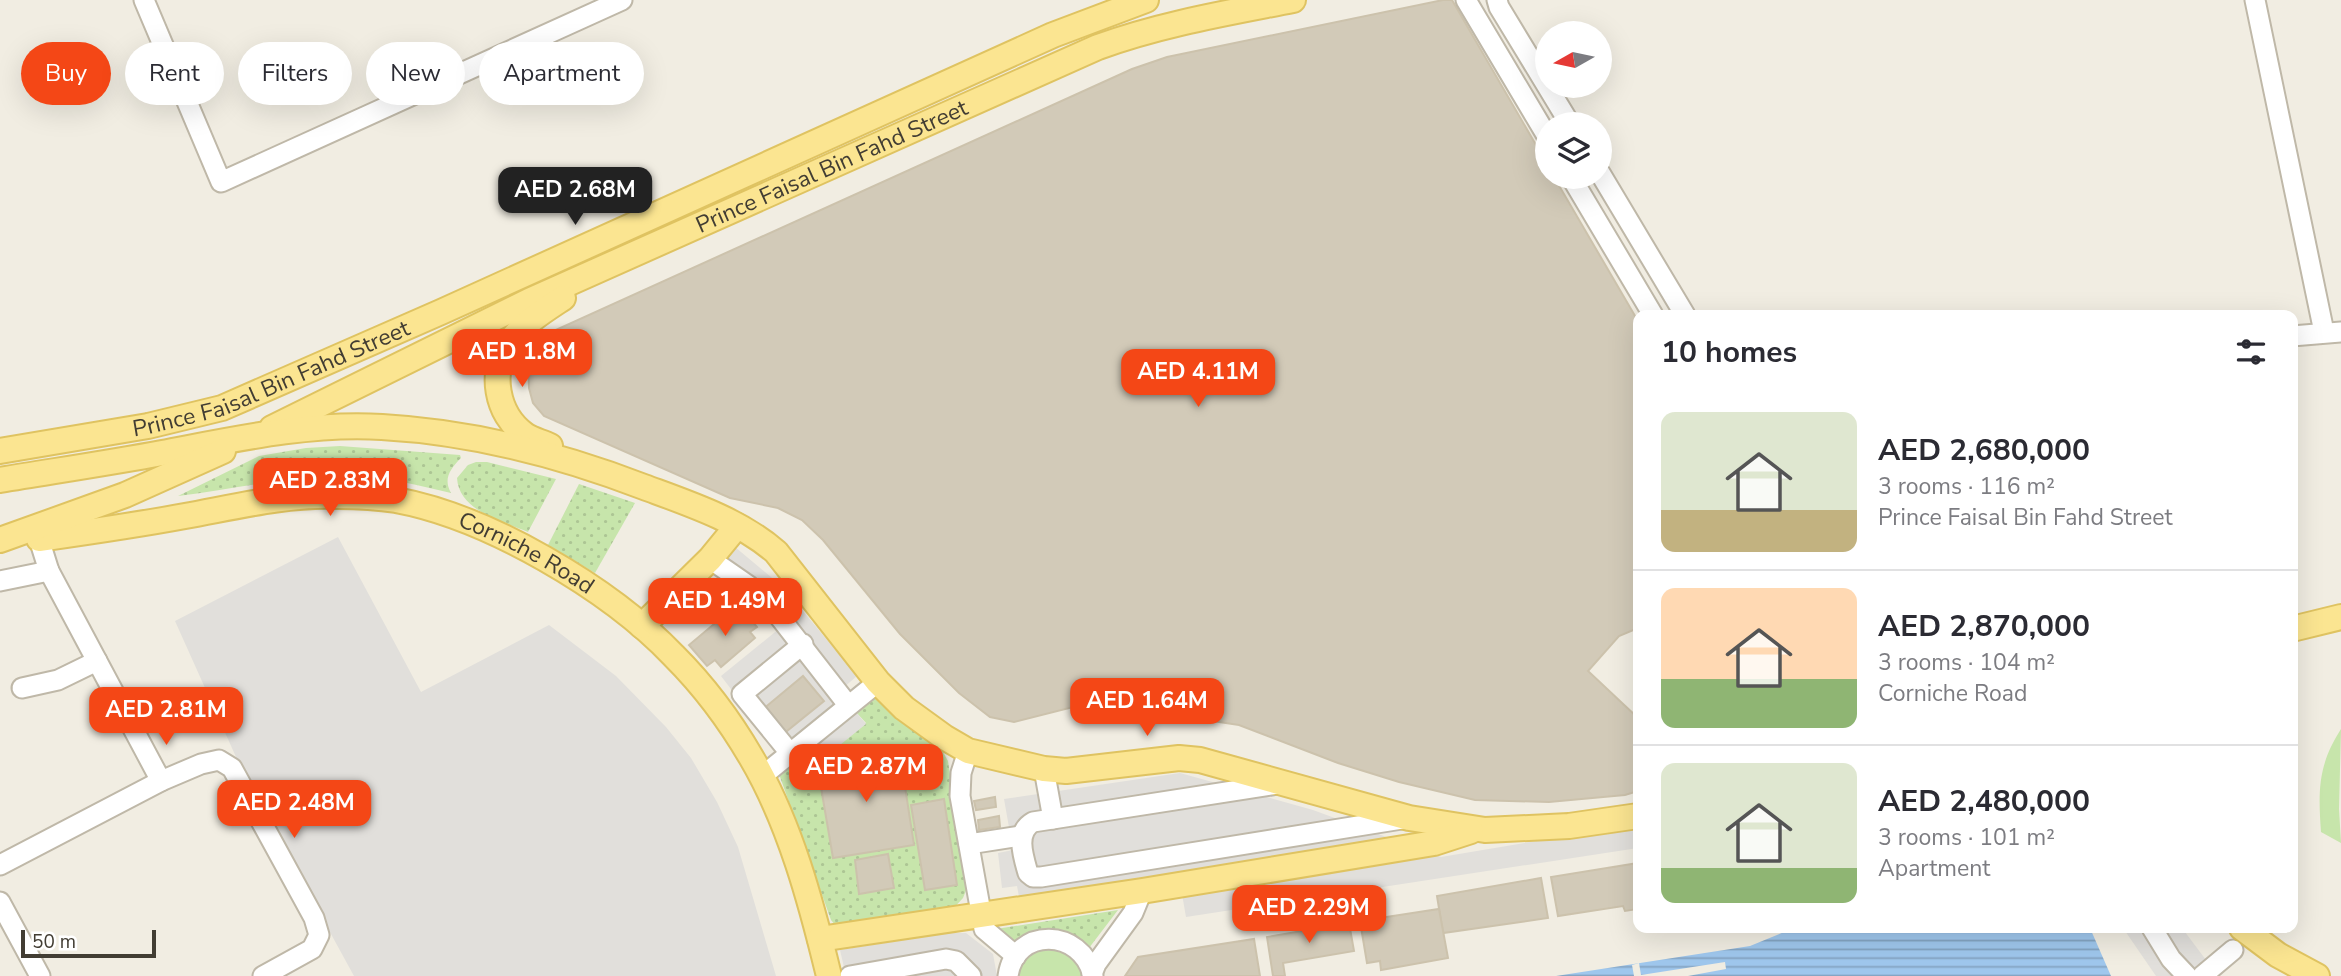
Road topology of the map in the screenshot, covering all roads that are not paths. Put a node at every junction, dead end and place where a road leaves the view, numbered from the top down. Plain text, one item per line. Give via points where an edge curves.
1 (144, 0) edge
2 (622, 0) edge
3 (1146, 0) edge
4 (1293, 0) edge
5 (1466, 0) edge
6 (1497, 0) edge
7 (2255, 0) edge
8 (1563, 112) edge
9 (1535, 116) edge
10 (1578, 189) edge
11 (1610, 189) edge
12 (625, 258) junction
13 (1650, 310) edge
14 (1682, 310) edge
15 (2332, 332) edge
16 (2298, 335) edge
17 (256, 436) junction
18 (0, 451) edge
19 (0, 480) edge
20 (657, 492) junction
21 (737, 526) junction
22 (38, 539) junction
23 (0, 540) edge
24 (0, 545) edge
25 (710, 559) junction
26 (49, 571) junction
27 (0, 581) edge
28 (2341, 617) edge
29 (642, 626) junction
30 (2298, 628) edge
31 (803, 644) junction
32 (97, 661) junction
33 (878, 681) junction
34 (22, 688) dead end
35 (848, 705) junction
36 (968, 751) junction
37 (790, 753) junction
38 (1044, 769) junction
39 (761, 777) junction
40 (161, 781) junction
41 (1283, 783) junction
42 (1633, 817) edge
43 (1409, 818) junction
44 (1053, 819) junction
45 (1479, 829) junction
46 (1021, 836) junction
47 (969, 844) junction
48 (0, 865) edge
49 (1081, 870) junction
50 (1142, 891) junction
51 (1086, 899) junction
52 (0, 902) edge
53 (982, 915) junction
54 (2155, 933) edge
55 (820, 939) junction
56 (2238, 939) edge
57 (1016, 956) junction
58 (909, 971) edge
59 (1093, 975) edge
60 (40, 976) edge
61 (263, 976) edge
62 (829, 976) edge
63 (850, 976) edge
64 (971, 976) edge
65 (1008, 976) edge
66 (2187, 976) edge
67 (2202, 976) edge
68 (2316, 976) edge

1 - 2 street via 221,182
3 - 18 main road, Prince Faisal Bin Fahd Street via 1053,35 233,404 148,426
4 - 12 main road, Prince Faisal Bin Fahd Street via 1179,22 1098,47
5 - 9 street
6 - 8 street
7 - 15 street
10 - 13 street
11 - 14 street
12 - 17 main road, Prince Faisal Bin Fahd Street
12 - 20 main road via 524,327 499,361 496,382 502,404 526,435
15 - 16 street
17 - 19 main road
17 - 20 main road via 380,426 474,438
17 - 23 main road, Prince Faisal Bin Fahd Street via 125,495
20 - 21 main road
21 - 25 main road
21 - 33 main road via 776,552
22 - 24 main road, Corniche Road
22 - 26 street
22 - 29 main road, Corniche Road via 299,497 395,500 481,527 533,552
25 - 29 main road
25 - 31 street via 761,596
26 - 27 street
26 - 32 street
28 - 30 main road
29 - 39 main road, Corniche Road via 699,683 725,716
31 - 35 street
31 - 37 street via 742,694
32 - 34 street via 58,680
32 - 40 street
33 - 35 street
33 - 36 main road via 904,708
35 - 37 street
36 - 38 main road
36 - 47 street via 960,796
37 - 39 street
38 - 41 main road via 1179,758
38 - 44 street
39 - 55 main road, Corniche Road via 785,828
40 - 48 street
40 - 61 street via 219,760 232,768 314,918 319,935 312,949
41 - 43 main road
41 - 44 street
42 - 45 main road via 1569,826
43 - 45 main road
43 - 49 street
44 - 46 street via 1033,822
45 - 50 main road via 1433,843
46 - 47 street
46 - 49 street via 1028,873 1033,877
47 - 53 street
49 - 51 street
50 - 51 main road
50 - 59 street
51 - 53 main road
52 - 60 street
53 - 55 main road
53 - 57 street via 984,929
54 - 66 street
55 - 62 main road, Corniche Road
56 - 67 street
56 - 68 main road
57 - 59 street via 1026,946 1055,939 1079,950
57 - 65 street
58 - 63 street
58 - 64 street via 946,959 956,961

